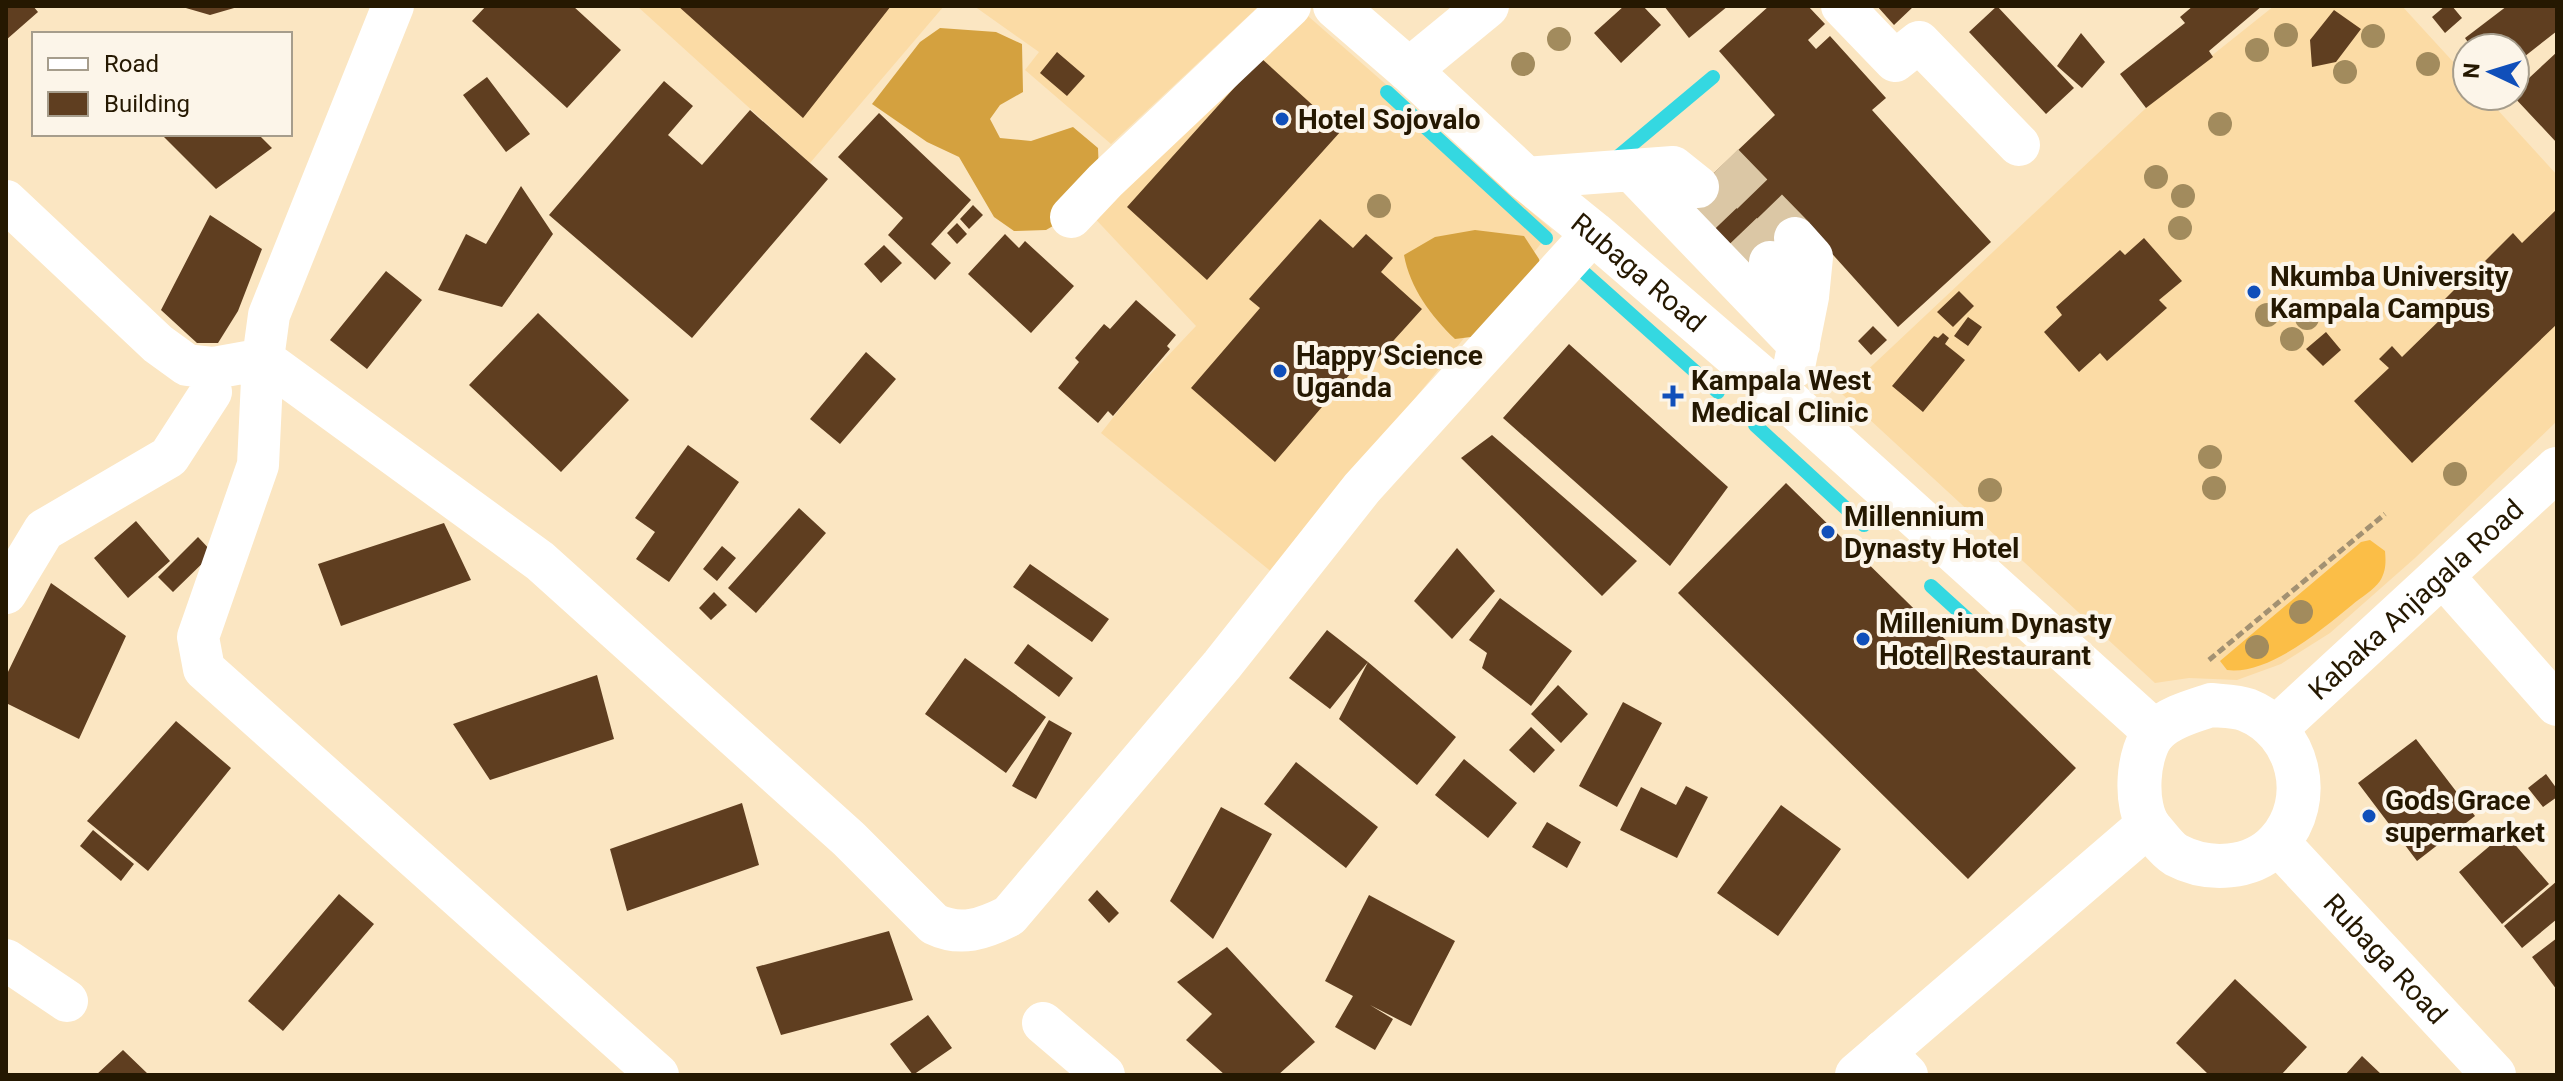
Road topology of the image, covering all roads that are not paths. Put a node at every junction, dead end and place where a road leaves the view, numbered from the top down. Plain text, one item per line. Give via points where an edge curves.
1 (393, 6) edge
2 (1290, 6) edge
3 (1335, 6) edge
4 (1487, 6) edge
5 (1842, 6) edge
6 (1409, 70) junction
7 (2019, 145) dead end
8 (1632, 171) junction
9 (1698, 173) tunnel mouth
10 (1525, 178) junction
11 (6, 201) edge
12 (1071, 217) dead end
13 (1593, 233) junction
14 (24, 238) edge
15 (1783, 250) tunnel mouth
16 (1799, 345) junction
17 (263, 359) junction
18 (211, 392) dead end
19 (1786, 399) junction
20 (2557, 469) edge
21 (2442, 575) junction
22 (6, 593) edge
23 (2557, 705) edge
24 (2276, 728) junction
25 (2155, 732) junction
26 (2148, 825) junction
27 (2278, 843) junction
28 (6, 960) edge
29 (67, 1001) dead end
30 (1043, 1023) dead end
31 (1882, 1067) edge
32 (658, 1075) edge
33 (1104, 1075) edge
34 (2494, 1075) edge

1 - 17 street via 269,315
2 - 12 street
3 - 6 main road, Rubaga Road
4 - 6 main road
5 - 7 street via 1895,61 1919,42
6 - 10 main road, Rubaga Road
8 - 9 street
8 - 10 street
8 - 16 street
10 - 13 main road, Rubaga Road
11 - 14 street
13 - 17 street via 1362,488 1222,665 1009,916 982,929 957,932 934,924 849,839 540,561
13 - 19 main road, Rubaga Road
14 - 17 street via 187,365 214,368
15 - 16 street via 1812,257
16 - 19 street
17 - 32 street via 258,465 198,637 204,669
18 - 22 street via 169,457 44,530
19 - 25 main road, Rubaga Road
20 - 21 main road, Kabaka Anjagala Road
21 - 23 street
21 - 24 main road, Kabaka Anjagala Road
24 - 25 main road via 2246,709 2211,705 2178,716
24 - 27 main road via 2293,753 2300,783 2296,812
25 - 26 main road via 2139,782
26 - 27 main road via 2174,854 2211,867 2249,862
26 - 31 main road
27 - 34 main road, Rubaga Road
28 - 29 street
30 - 33 street

